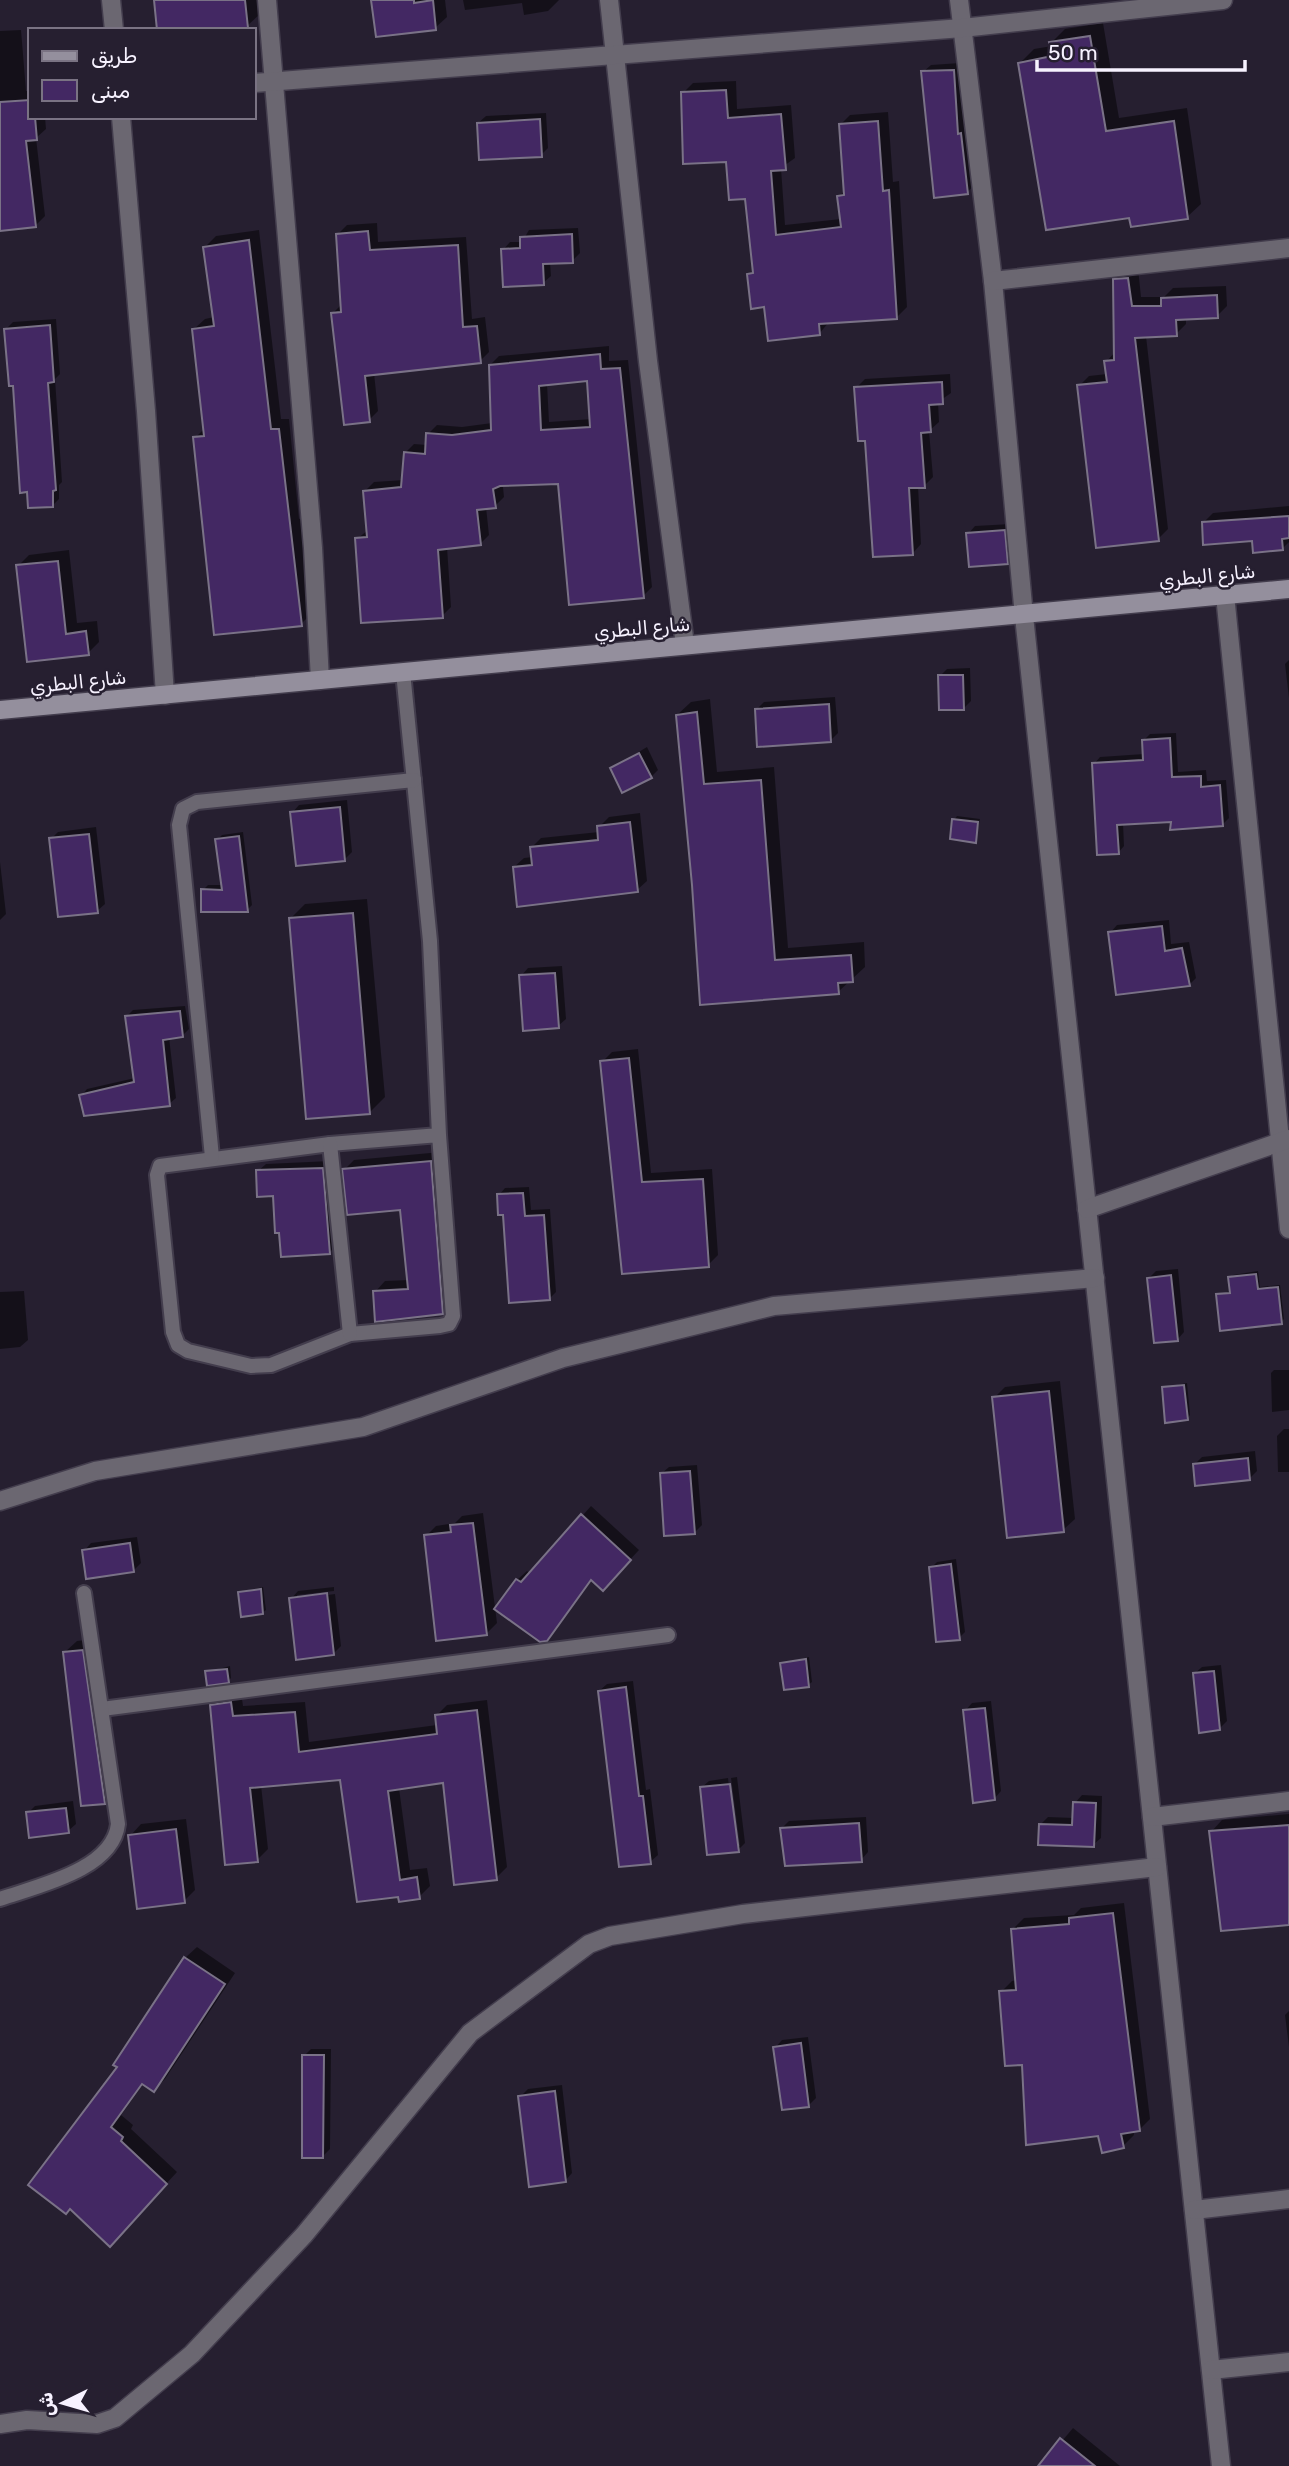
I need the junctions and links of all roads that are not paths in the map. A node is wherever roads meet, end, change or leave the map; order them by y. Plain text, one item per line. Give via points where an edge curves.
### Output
1 (111, 0) edge
2 (267, 0) edge
3 (609, 0) edge
4 (959, 0) edge
5 (1223, 0) edge
6 (114, 28) edge
7 (962, 28) junction
8 (615, 55) junction
9 (275, 82) junction
10 (256, 83) edge
11 (121, 119) edge
12 (1289, 247) edge
13 (993, 281) junction
14 (1289, 589) edge
15 (1225, 595) junction
16 (1024, 616) junction
17 (685, 645) junction
18 (403, 672) junction
19 (320, 680) junction
20 (165, 695) junction
21 (0, 710) edge
22 (414, 780) junction
23 (439, 1135) junction
24 (1284, 1141) edge
25 (330, 1144) junction
26 (212, 1157) junction
27 (1087, 1209) junction
28 (1289, 1229) edge
29 (1095, 1278) junction
30 (350, 1334) junction
31 (0, 1501) edge
32 (84, 1593) dead end
33 (668, 1635) dead end
34 (102, 1709) junction
35 (1289, 1801) edge
36 (1152, 1817) junction
37 (1157, 1867) junction
38 (0, 1899) edge
39 (1289, 2199) edge
40 (1194, 2210) junction
41 (1289, 2362) edge
42 (1211, 2370) junction
43 (0, 2424) edge
44 (1221, 2466) edge

1 - 6 street
2 - 9 street
3 - 8 street
4 - 7 street
5 - 7 street
7 - 8 street
7 - 13 street
8 - 9 street
8 - 17 street
9 - 10 street
9 - 19 street
11 - 20 street
12 - 13 street
13 - 16 street
14 - 15 main road, شارع البطري
15 - 16 main road, شارع البطري
15 - 24 street
16 - 17 main road, شارع البطري
16 - 27 street
17 - 18 main road, شارع البطري
18 - 19 main road, شارع البطري
18 - 22 lane
19 - 20 main road, شارع البطري
20 - 21 main road, شارع البطري
22 - 23 lane via 430,941
22 - 26 lane via 197,802 183,809 178,825
23 - 25 lane
23 - 30 lane via 453,1316 449,1324 440,1326
24 - 27 street
24 - 28 street
25 - 26 lane
25 - 30 lane
26 - 30 lane via 160,1166 157,1175 178,1345 251,1366 271,1365
27 - 29 street
29 - 31 street via 774,1306 564,1358 363,1427 95,1471
29 - 36 street
32 - 34 lane
33 - 34 lane
34 - 38 lane via 117,1836 79,1871
35 - 36 street
36 - 37 street
37 - 40 street
37 - 43 street via 743,1914 610,1936 589,1944 470,2033 304,2235 192,2354 115,2418 97,2424 27,2420
39 - 40 street
40 - 42 street
41 - 42 street
42 - 44 street

